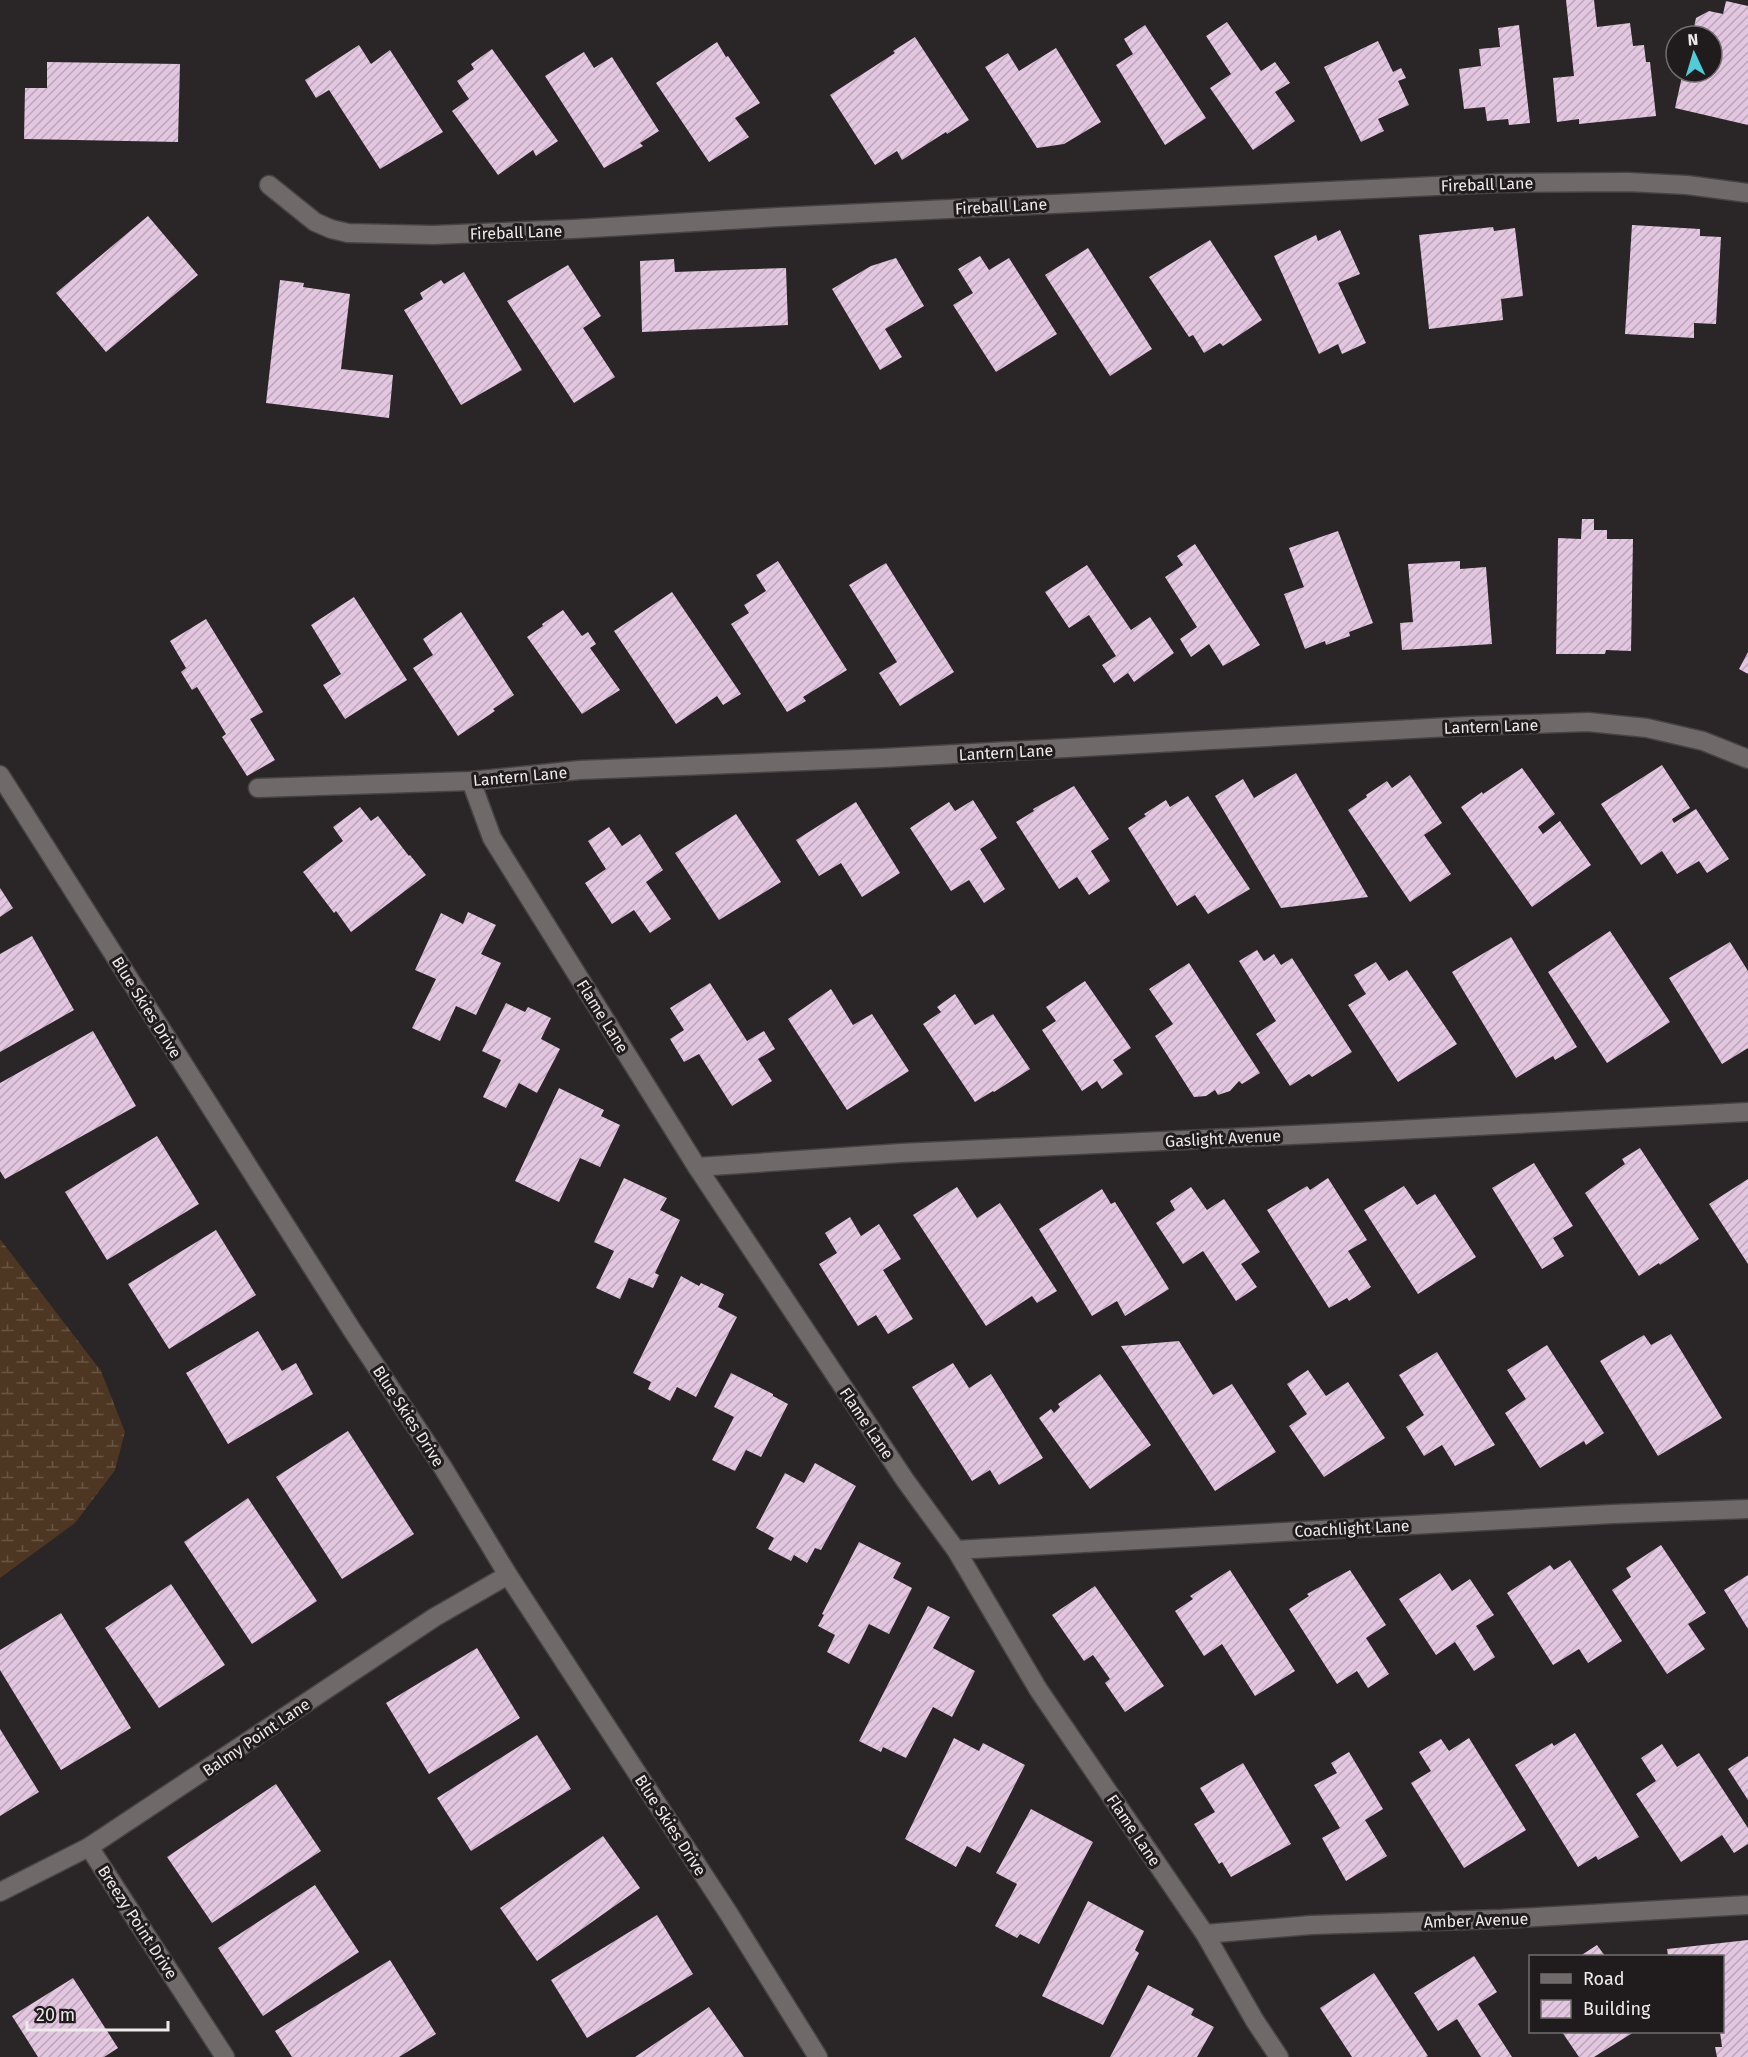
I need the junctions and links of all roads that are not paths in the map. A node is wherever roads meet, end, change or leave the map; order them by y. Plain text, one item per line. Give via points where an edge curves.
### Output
1 (269, 185) dead end
2 (1748, 193) edge
3 (1748, 759) edge
4 (0, 775) edge
5 (471, 781) junction
6 (258, 788) dead end
7 (1748, 1112) edge
8 (697, 1167) junction
9 (1748, 1509) edge
10 (956, 1550) junction
11 (508, 1575) junction
12 (89, 1847) junction
13 (0, 1892) edge
14 (1748, 1905) edge
15 (1205, 1934) junction
16 (225, 2057) edge
17 (818, 2057) edge
18 (1279, 2057) edge

1 - 2 street, Fireball Lane via 315,222 331,229 433,235 1500,183 1628,182
3 - 5 street, Lantern Lane via 1703,741 1647,728 1588,722 580,770
4 - 11 street, Blue Skies Drive
5 - 6 street, Lantern Lane
5 - 8 street, Flame Lane via 492,838
7 - 8 street, Gaslight Avenue via 901,1153
8 - 10 street, Flame Lane via 898,1470
9 - 10 street, Coachlight Lane
10 - 15 street, Flame Lane via 1038,1689
11 - 12 street, Balmy Point Lane via 435,1617
11 - 17 street, Blue Skies Drive
12 - 13 street, Balmy Point Lane
12 - 16 street, Breezy Point Drive
14 - 15 street, Amber Avenue via 1311,1925
15 - 18 street, Flame Lane

